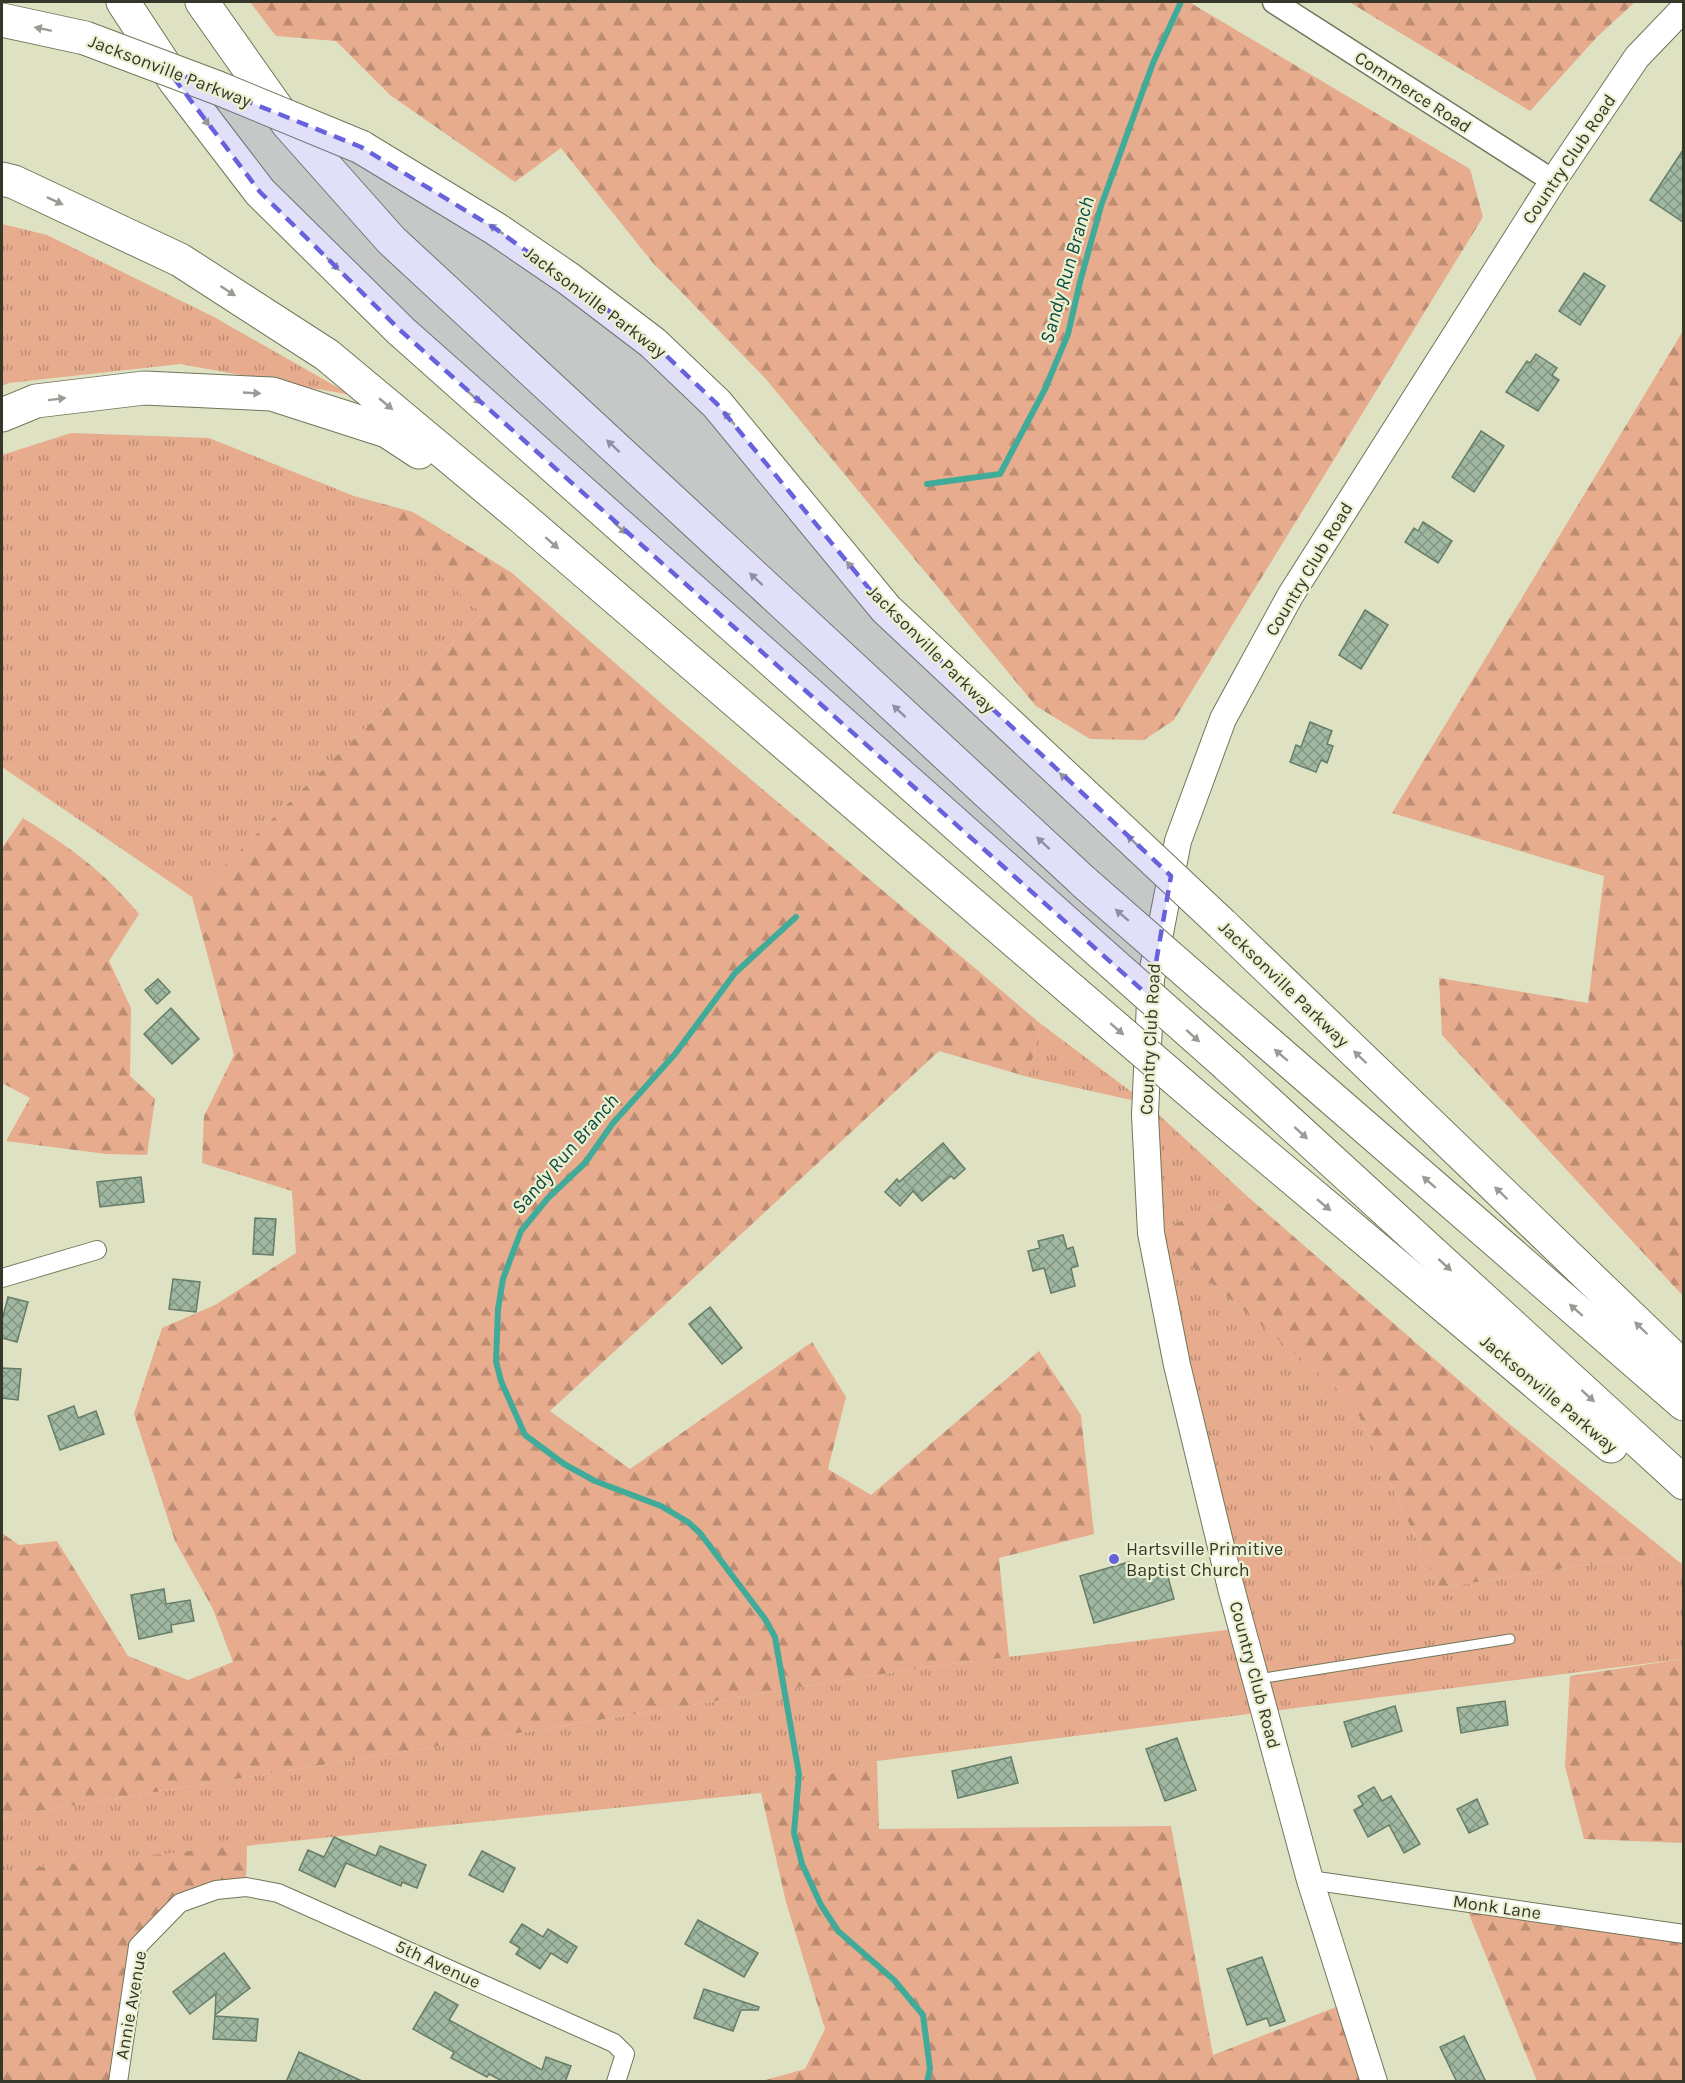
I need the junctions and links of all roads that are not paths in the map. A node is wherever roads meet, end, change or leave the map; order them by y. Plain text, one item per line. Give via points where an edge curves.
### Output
1 (123, 2) edge
2 (202, 2) edge
3 (1274, 2) edge
4 (1683, 8) edge
5 (2, 20) edge
6 (2, 179) edge
7 (1553, 181) junction
8 (2, 415) edge
9 (519, 515) junction
10 (97, 1250) dead end
11 (2, 1278) edge
12 (1683, 1368) edge
13 (1683, 1404) edge
14 (1683, 1483) edge
15 (1683, 1507) edge
16 (1510, 1639) dead end
17 (1256, 1679) junction
18 (1310, 1880) junction
19 (246, 1887) joint
20 (1683, 1934) edge
21 (118, 2082) edge
22 (616, 2082) edge
23 (1374, 2082) edge

1 -> 14 highway, bridge via 176,81 260,192 400,331 1227,1065
13 -> 2 highway, bridge via 1086,883 391,240 288,124
3 - 7 street, Commerce Road
4 - 7 main road, Country Club Road via 1637,57
12 -> 5 highway, Jacksonville Parkway, bridge via 1222,924 886,609 717,405 653,343 496,229 361,147 85,38
6 -> 9 highway, Jacksonville Parkway via 180,260 327,355
7 - 17 main road, Country Club Road via 1290,596 1223,719 1178,841 1150,979 1145,1115 1151,1233 1177,1365
8 -> 9 highway via 36,401 144,388 272,394 387,431
9 -> 15 highway, Jacksonville Parkway, bridge via 1215,1113
10 - 11 street
16 - 17 lane
17 - 18 main road, Country Club Road
18 - 20 street, Monk Lane
18 - 23 main road, Country Club Road
19 - 21 street, Annie Avenue via 216,1890 180,1902 138,1946
19 - 22 street, 5th Avenue via 278,1893 614,2043 625,2054

